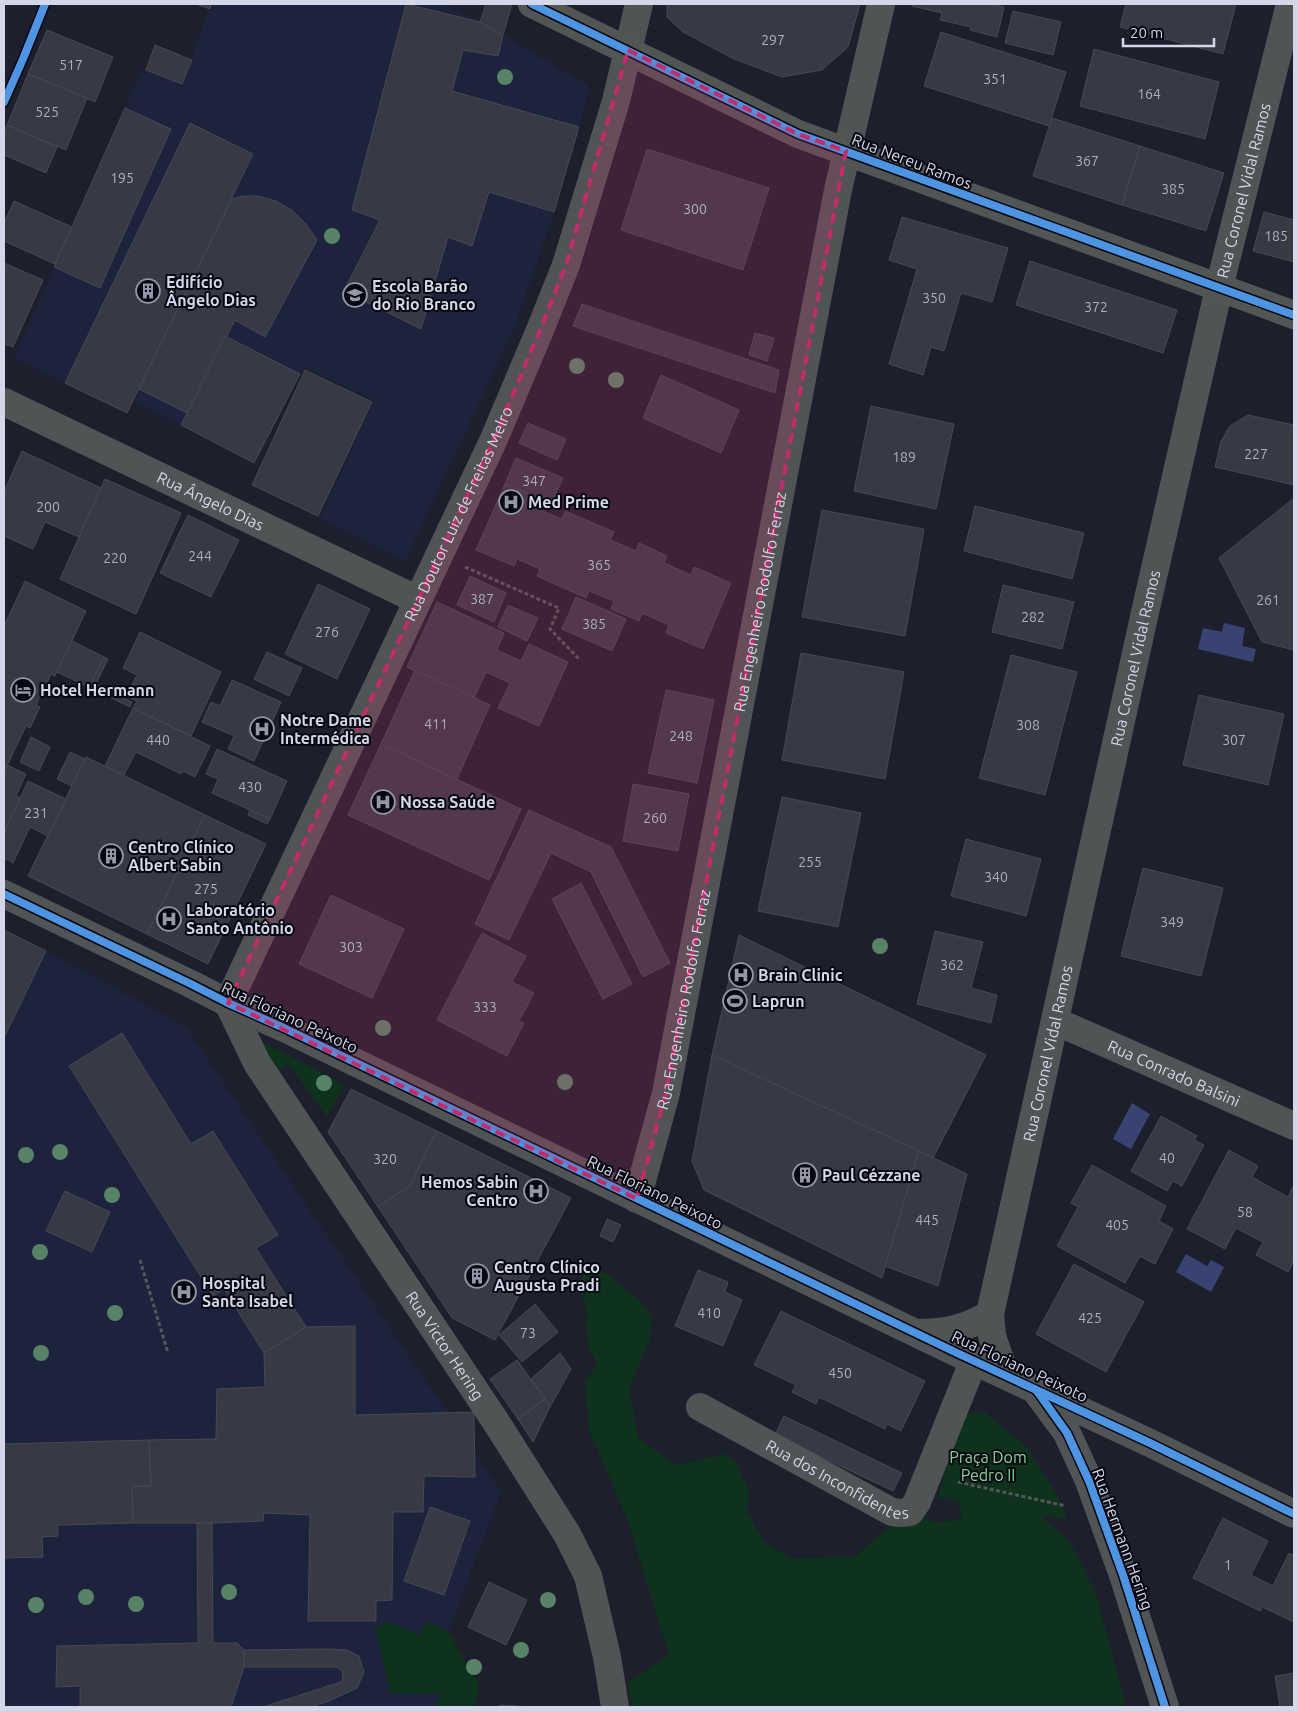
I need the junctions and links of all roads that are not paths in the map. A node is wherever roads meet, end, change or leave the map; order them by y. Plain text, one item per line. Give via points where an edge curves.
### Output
1 (532, 4) edge
2 (639, 4) edge
3 (881, 4) edge
4 (1290, 4) edge
5 (628, 50) junction
6 (846, 151) junction
7 (1219, 288) junction
8 (1294, 315) edge
9 (4, 402) edge
10 (418, 600) junction
11 (4, 894) edge
12 (228, 1003) junction
13 (1055, 1021) junction
14 (1294, 1126) edge
15 (637, 1199) junction
16 (990, 1314) junction
17 (919, 1333) junction
18 (974, 1360) junction
19 (1005, 1374) junction
20 (1035, 1389) junction
21 (700, 1407) dead end
22 (1294, 1514) edge
23 (615, 1707) edge
24 (1165, 1707) edge

1 - 5 main road, Rua Nereu Ramos
2 - 5 street, Rua Doutor Luiz de Freitas Melro
3 - 6 street, Rua Engenheiro Rodolfo Ferraz
4 - 7 street, Rua Coronel Vidal Ramos
5 - 6 main road, Rua Nereu Ramos via 798,134
5 - 10 street, Rua Doutor Luiz de Freitas Melro via 616,101 566,265 494,438
6 - 7 main road, Rua Nereu Ramos
6 - 15 street, Rua Engenheiro Rodolfo Ferraz via 666,1093
7 - 8 main road, Rua Nereu Ramos
7 - 13 street, Rua Coronel Vidal Ramos
9 - 10 street, Rua Ângelo Dias
10 - 12 street, Rua Doutor Luiz de Freitas Melro
11 - 12 street, Rua Floriano Peixoto
12 - 15 street, Rua Floriano Peixoto
12 - 23 street, Rua Victor Hering via 257,1063 486,1406 567,1534 588,1576
13 - 14 street, Rua Conrado Balsini
13 - 16 street, Rua Coronel Vidal Ramos
15 - 17 street, Rua Floriano Peixoto
16 - 17 street via 961,1328
16 - 19 street, Rua Coronel Vidal Ramos via 992,1336
17 - 18 street, Rua Floriano Peixoto
18 - 19 street, Rua Floriano Peixoto
18 - 21 street, Rua dos Inconfidentes via 917,1502 910,1512 892,1512
19 - 20 street, Rua Floriano Peixoto
20 - 22 street, Rua Floriano Peixoto
20 - 24 street, Rua Hermann Hering via 1067,1433 1089,1481

